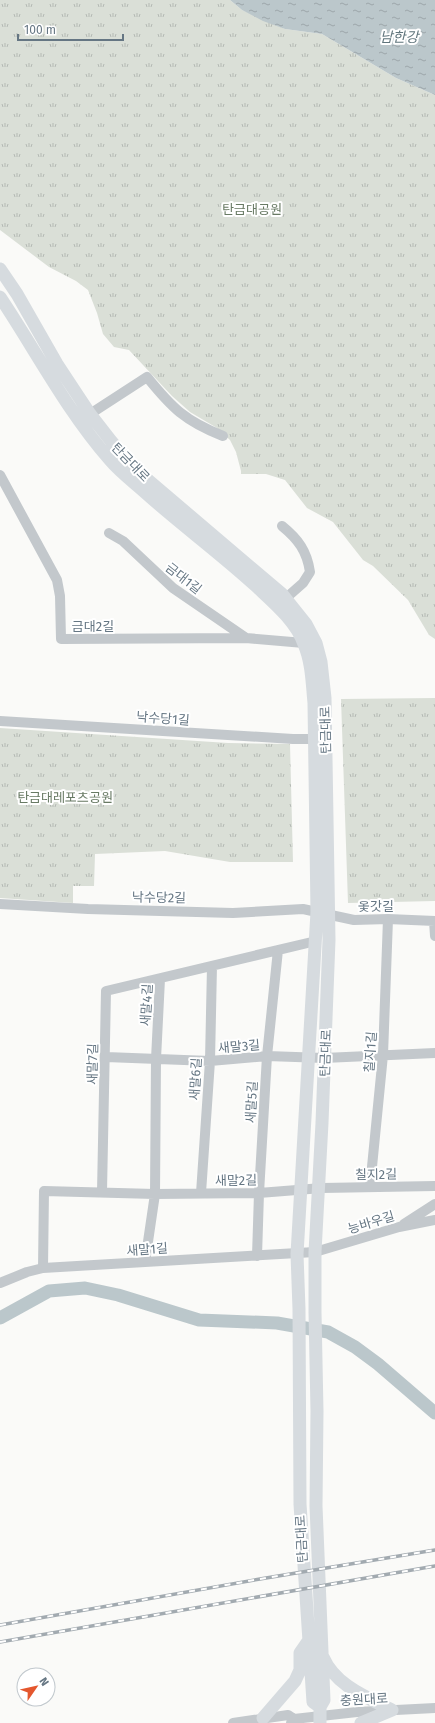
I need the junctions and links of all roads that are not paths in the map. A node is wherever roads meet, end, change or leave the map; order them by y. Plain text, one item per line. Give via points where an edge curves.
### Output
1 (0, 269) edge
2 (17, 294) junction
3 (1, 302) edge
4 (90, 414) junction
5 (223, 436) dead end
6 (0, 475) edge
7 (282, 526) dead end
8 (109, 533) dead end
9 (286, 598) junction
10 (246, 638) junction
11 (304, 643) junction
12 (0, 721) edge
13 (319, 739) junction
14 (0, 904) edge
15 (323, 914) junction
16 (388, 919) junction
17 (435, 921) edge
18 (435, 936) edge
19 (316, 941) junction
20 (278, 950) junction
21 (212, 966) junction
22 (160, 979) junction
23 (435, 1053) edge
24 (383, 1055) junction
25 (267, 1056) junction
26 (106, 1057) junction
27 (310, 1058) junction
28 (324, 1058) junction
29 (156, 1059) junction
30 (210, 1061) junction
31 (370, 1186) junction
32 (435, 1186) edge
33 (318, 1188) junction
34 (301, 1189) junction
35 (102, 1192) junction
36 (259, 1193) junction
37 (155, 1194) junction
38 (201, 1194) junction
39 (435, 1204) edge
40 (435, 1220) edge
41 (399, 1227) junction
42 (315, 1252) junction
43 (297, 1254) junction
44 (257, 1256) junction
45 (145, 1262) junction
46 (43, 1268) junction
47 (0, 1283) edge
48 (309, 1640) junction
49 (321, 1653) junction
50 (435, 1708) edge
51 (392, 1710) junction
52 (320, 1715) edge
53 (263, 1718) junction
54 (292, 1721) edge
55 (233, 1723) edge
56 (360, 1723) edge

1 - 2 main road, 탄금대로
2 - 3 street
2 - 4 main road, 탄금대로
3 - 11 main road, 탄금대로 via 69,404 111,461 269,598 292,624
4 - 5 street via 147,377 168,403 184,416 208,431
4 - 9 main road, 탄금대로 via 126,459 149,481
6 - 10 street, 금대2길 via 56,580 60,596 61,639
7 - 9 street via 302,548 308,558 310,572 303,583
8 - 10 street, 금대1길 via 123,541 173,588
9 - 13 main road, 탄금대로 via 306,624 319,651 323,675
10 - 11 street, 금대2길
11 - 13 main road, 탄금대로 via 311,673
12 - 13 street, 낙수당1길
13 - 15 main road, 탄금대로
14 - 15 street, 낙수당2길 via 233,913 298,909
15 - 16 street, 옻갓길 via 354,920
15 - 19 main road, 탄금대로
15 - 28 main road, 탄금대로
16 - 17 street, 옻갓길
16 - 24 street, 칠지1길
17 - 18 street
19 - 20 street, 새말4길
19 - 27 main road, 탄금대로
20 - 21 street, 새말4길
20 - 25 street, 새말5길
21 - 22 street, 새말4길
21 - 30 street, 새말6길
22 - 26 street, 새말7길 via 106,991
22 - 29 street, 새말4길
23 - 24 street, 새말3길
24 - 28 street, 새말3길
24 - 31 street, 칠지1길
25 - 27 street, 새말3길
25 - 30 street, 새말3길
25 - 36 street, 새말5길
26 - 29 street, 새말3길
26 - 35 street, 새말7길
27 - 28 street, 새말3길
27 - 34 main road, 탄금대로
28 - 33 main road, 탄금대로
29 - 30 street, 새말3길
29 - 37 street, 새말4길
30 - 38 street, 새말6길
31 - 32 street, 칠지2길
31 - 33 street, 칠지2길
33 - 34 street, 새말2길
33 - 42 main road, 탄금대로
34 - 36 street, 새말2길
34 - 43 main road, 탄금대로
35 - 37 street, 새말2길
35 - 46 street, 새말2길 via 44,1191
36 - 38 street, 새말2길
36 - 44 street, 새말5길
37 - 38 street, 새말2길
37 - 45 street, 새말4길
39 - 41 street
40 - 41 street, 능바우길
41 - 42 street, 능바우길
42 - 43 street, 능바우길
42 - 49 main road, 탄금대로 via 316,1506
43 - 44 street, 새말1길
43 - 48 main road, 탄금대로 via 300,1504
44 - 45 street, 새말1길
45 - 46 street, 새말1길
46 - 47 street, 새말1길
48 - 52 main road, 탄금대로 via 313,1702
48 - 53 main road via 300,1653 300,1670 295,1681
49 - 51 main road via 328,1669 343,1683
49 - 52 main road, 탄금대로 via 324,1700
50 - 51 street, 충원대로
51 - 52 street, 충원대로
51 - 56 main road
52 - 54 street, 충원대로
53 - 54 street, 충원대로 via 288,1715
53 - 55 street, 충원대로

